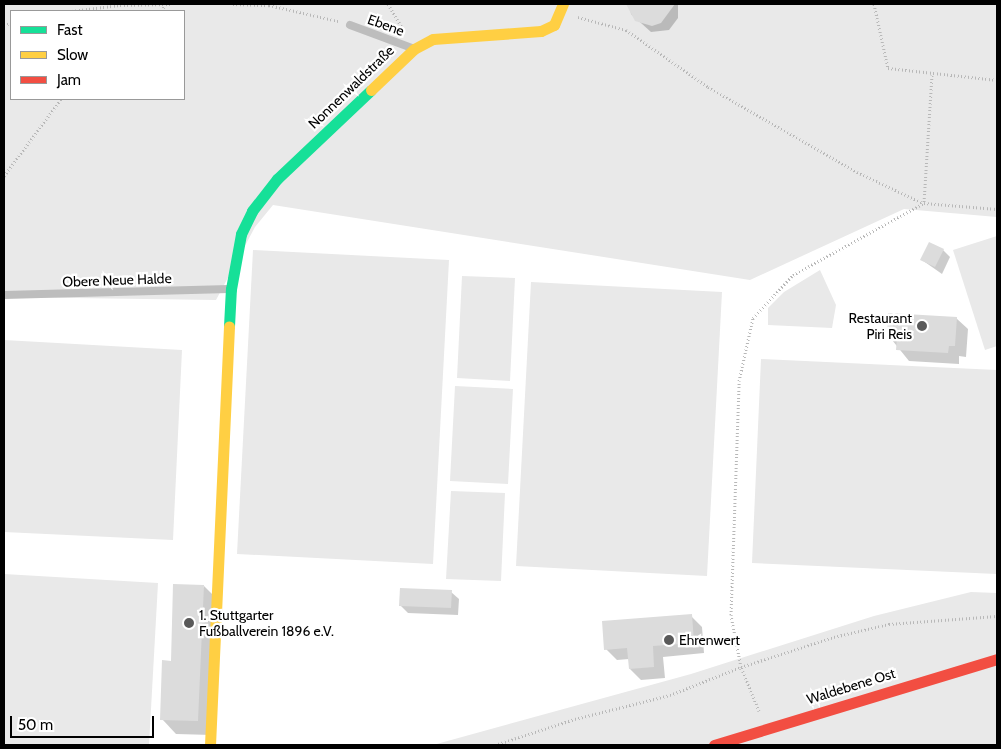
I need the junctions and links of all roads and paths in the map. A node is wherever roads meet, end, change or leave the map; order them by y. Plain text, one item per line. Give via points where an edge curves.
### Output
1 (165, 4) edge
2 (170, 4) edge
3 (233, 4) edge
4 (269, 4) edge
5 (388, 4) edge
6 (874, 4) edge
7 (562, 8) edge
8 (80, 10) edge
9 (350, 25) joint
10 (414, 49) junction
11 (932, 75) junction
12 (997, 80) edge
13 (60, 100) edge
14 (4, 176) edge
15 (924, 203) junction
16 (997, 209) edge
17 (231, 289) junction
18 (4, 295) edge
19 (997, 616) edge
20 (997, 659) edge
21 (741, 667) junction
22 (765, 728) junction
23 (210, 745) edge
24 (495, 745) edge
25 (714, 745) edge

1 - 2 path
1 - 8 path
3 - 4 path
4 - 9 path
5 - 10 path
6 - 11 path via 888,68
7 - 10 street, Nonnenwaldstraße via 554,25 541,31 447,37 433,39
7 - 15 path via 626,30 708,87 857,172
9 - 10 lane, Ebene
10 - 17 street, Nonnenwaldstraße via 276,179 252,210 239,243
11 - 12 path
11 - 15 path
13 - 14 path
15 - 16 path
15 - 21 path via 793,275 753,318 739,381 731,606
17 - 18 lane, Obere Neue Halde
17 - 23 street, Nonnenwaldstraße
19 - 21 path via 889,624 834,637
20 - 22 street, Waldebene Ost
21 - 22 path
21 - 24 path via 670,695 575,719
22 - 25 street, Waldebene Ost

